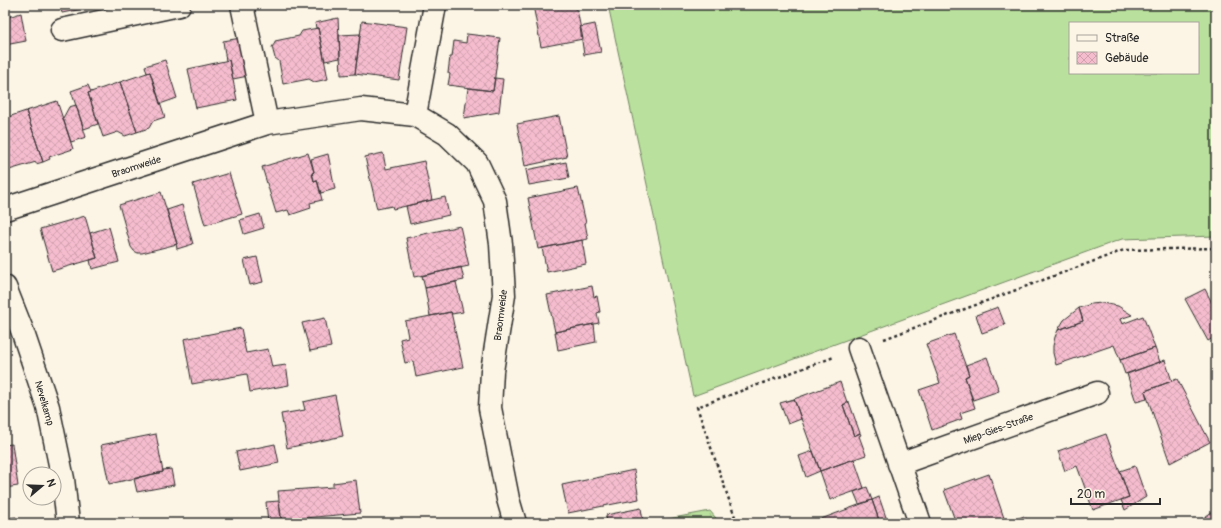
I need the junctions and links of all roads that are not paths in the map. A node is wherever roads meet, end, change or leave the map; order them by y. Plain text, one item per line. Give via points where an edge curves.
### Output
1 (179, 5) edge
2 (242, 5) edge
3 (435, 5) edge
4 (62, 30) dead end
5 (415, 115) junction
6 (266, 123) junction
7 (5, 209) edge
8 (5, 286) edge
9 (859, 348) road end
10 (1097, 393) dead end
11 (899, 464) junction
12 (68, 523) edge
13 (515, 523) edge
14 (920, 523) edge

1 - 4 street
2 - 6 street
3 - 5 street
5 - 6 street, Braomweide via 361,109
5 - 13 street, Braomweide via 447,134 477,163 495,201 504,295 492,371 490,408
6 - 7 street, Braomweide
8 - 12 street, Nevelkamp via 48,407 63,479
9 - 11 street
10 - 11 street, Miep-Gies-Straße
11 - 14 street

